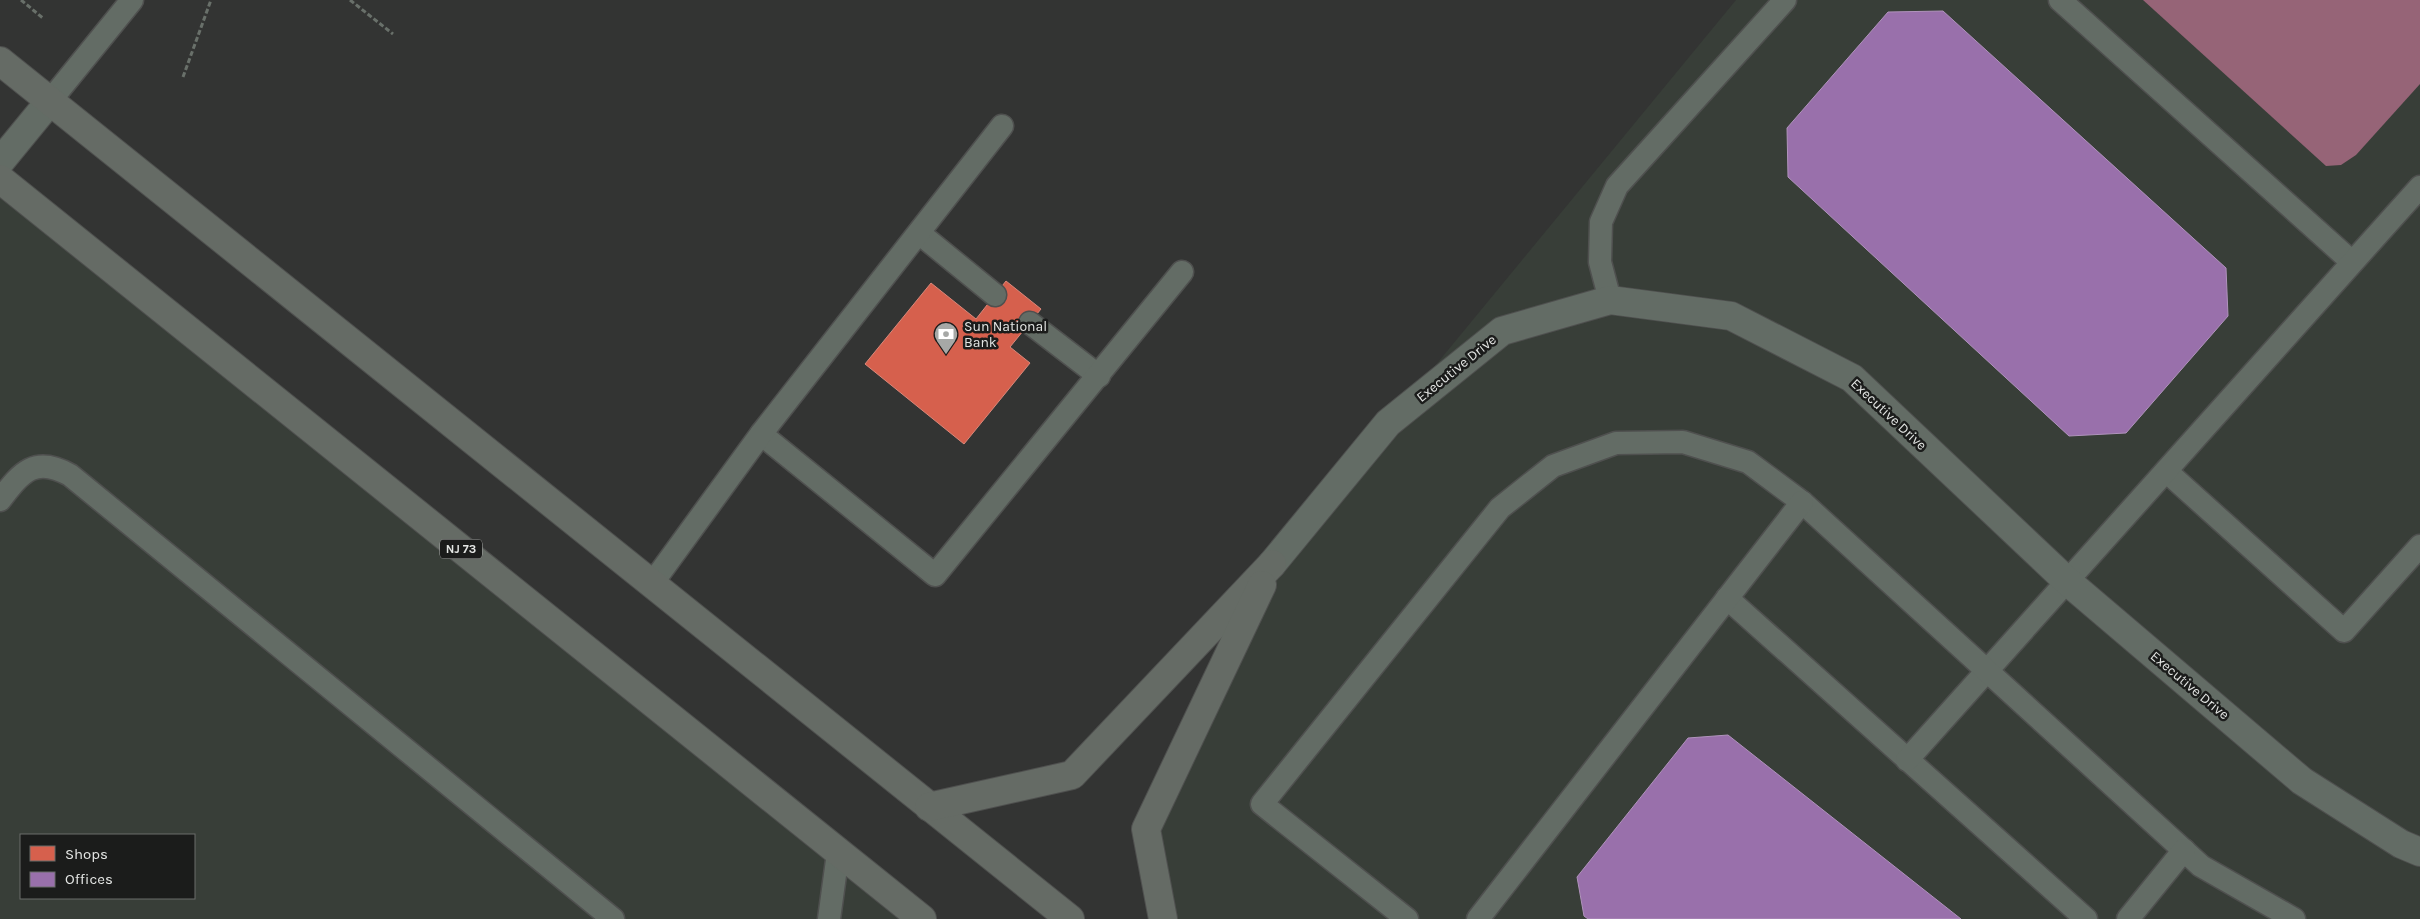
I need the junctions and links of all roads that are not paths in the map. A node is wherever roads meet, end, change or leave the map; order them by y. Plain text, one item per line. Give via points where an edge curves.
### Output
1 (132, 0) edge
2 (1785, 0) edge
3 (2060, 0) edge
4 (0, 61) edge
5 (50, 101) junction
6 (1002, 126) dead end
7 (0, 162) edge
8 (0, 179) edge
9 (2420, 186) edge
10 (919, 233) junction
11 (2352, 262) junction
12 (1182, 272) dead end
13 (995, 295) dead end
14 (1610, 300) junction
15 (1030, 323) dead end
16 (1098, 376) junction
17 (761, 434) junction
18 (2166, 470) junction
19 (0, 500) edge
20 (1802, 502) junction
21 (2420, 546) edge
22 (1272, 564) junction
23 (2067, 581) junction
24 (652, 585) junction
25 (1728, 598) junction
26 (1987, 671) junction
27 (1907, 760) junction
28 (929, 807) junction
29 (2184, 850) junction
30 (2420, 852) edge
31 (838, 853) junction
32 (613, 919) edge
33 (829, 919) edge
34 (922, 919) edge
35 (1070, 919) edge
36 (1163, 919) edge
37 (1406, 919) edge
38 (1478, 919) edge
39 (2086, 919) edge
40 (2128, 919) edge
41 (2294, 919) edge

1 - 5 lane
2 - 14 lane via 1617,186 1602,222 1600,262
3 - 11 lane
4 - 5 highway
5 - 7 street
5 - 24 highway
6 - 10 lane
8 - 31 highway, NJ 73
9 - 11 lane
10 - 13 lane
10 - 17 lane
11 - 18 lane
12 - 16 lane
14 - 22 street, Executive Drive via 1502,331 1388,422
14 - 23 street, Executive Drive via 1731,316 1852,378
15 - 16 lane
16 - 17 lane via 935,575
17 - 24 lane
18 - 21 lane via 2344,631
18 - 23 lane
19 - 32 lane via 18,477 30,469 58,468 70,475
20 - 25 lane
20 - 26 lane
20 - 37 lane via 1748,462 1739,459 1683,442 1616,443 1553,466 1500,508 1262,804
22 - 28 highway via 1072,775
22 - 36 highway via 1146,829
23 - 26 lane
23 - 30 street, Executive Drive via 2302,781 2401,844
24 - 28 highway
25 - 27 lane
25 - 38 lane
26 - 27 lane
26 - 29 lane
27 - 39 lane
28 - 35 highway
29 - 40 lane
29 - 41 lane via 2201,866
31 - 33 lane
31 - 34 highway, NJ 73

